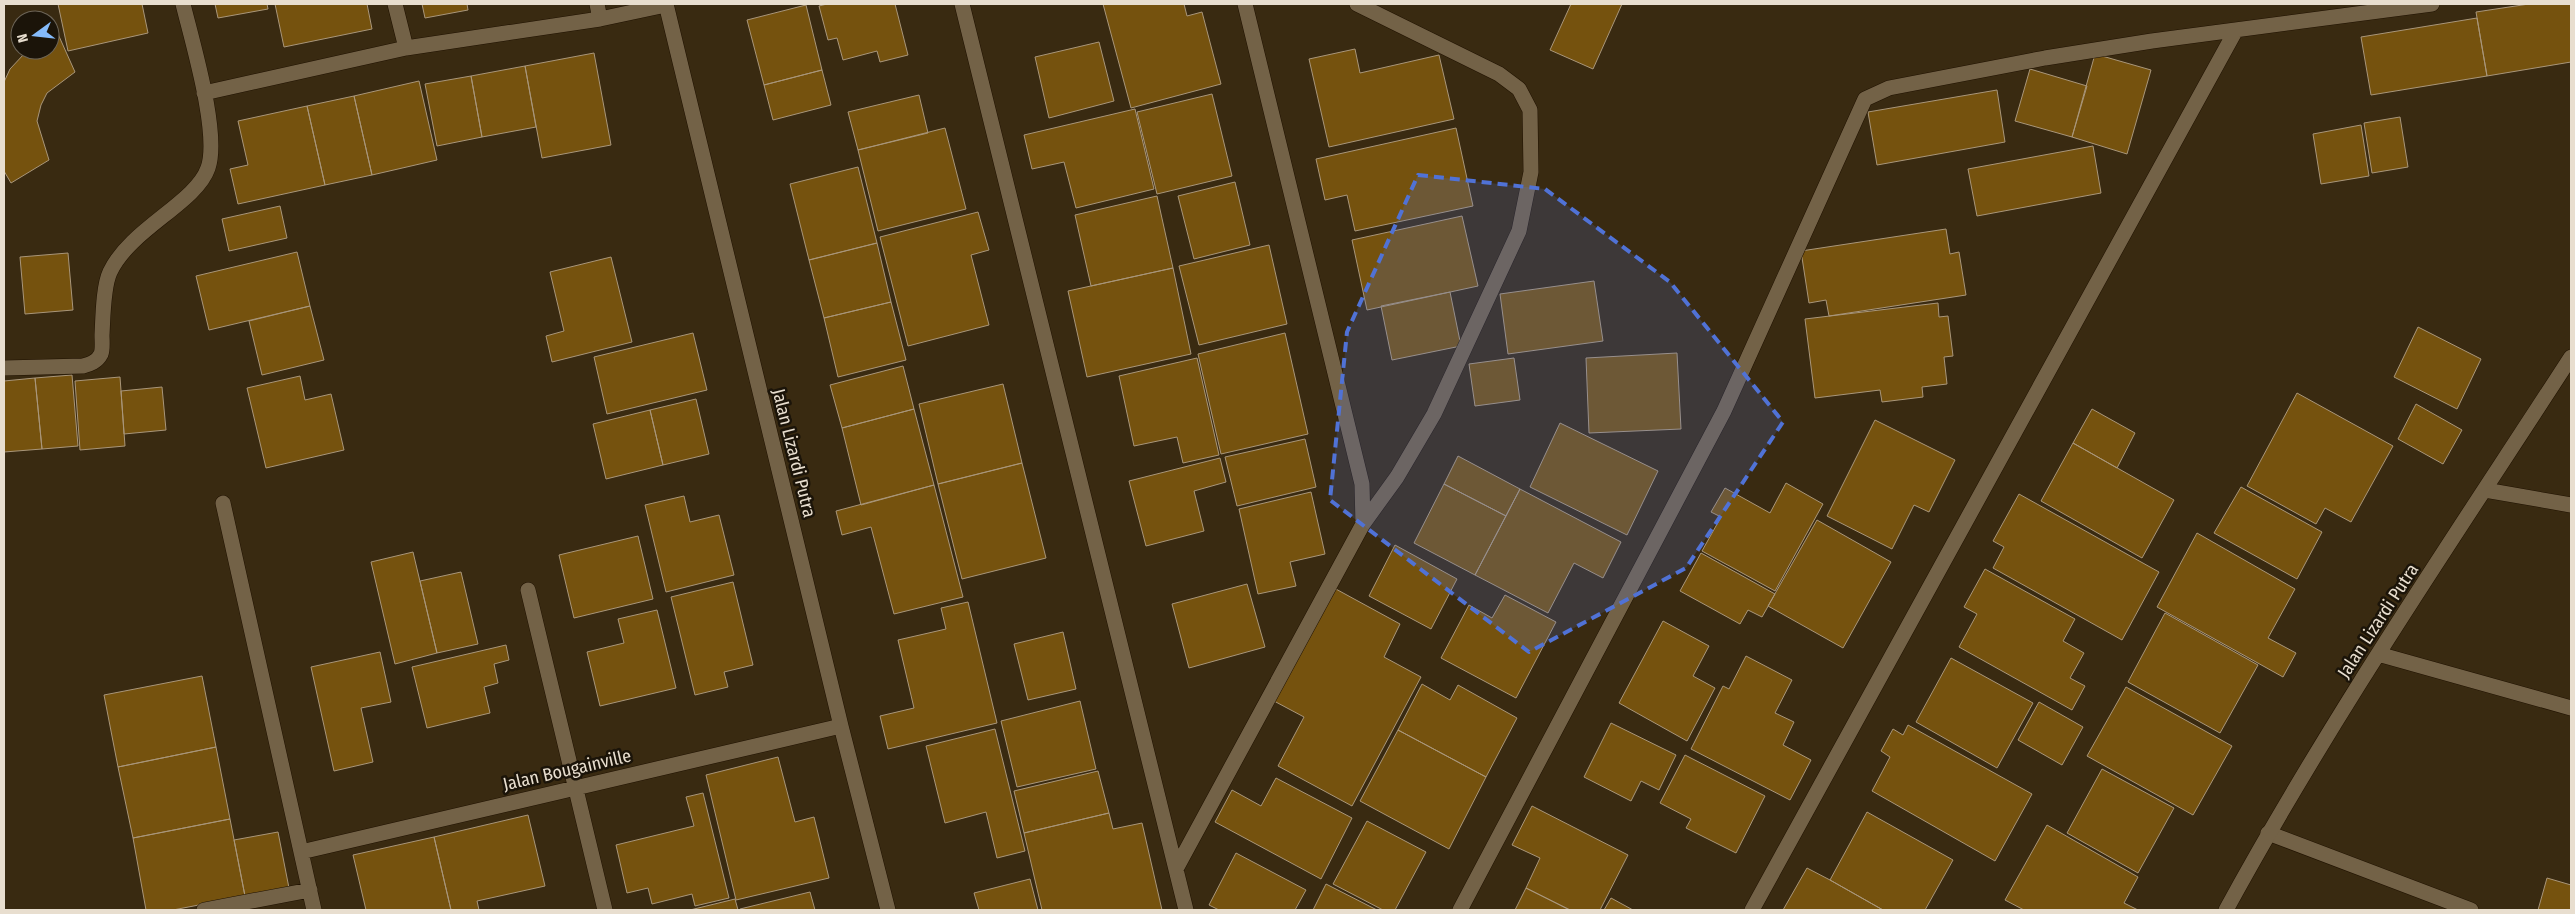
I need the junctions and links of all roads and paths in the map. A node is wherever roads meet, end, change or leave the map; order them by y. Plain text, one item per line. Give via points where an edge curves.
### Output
1 (183, 4) edge
2 (395, 4) edge
3 (597, 4) edge
4 (666, 4) edge
5 (962, 4) edge
6 (1245, 4) edge
7 (1357, 4) edge
8 (2432, 4) edge
9 (600, 19) junction
10 (2236, 30) junction
11 (406, 48) junction
12 (204, 92) junction
13 (2571, 357) edge
14 (4, 368) edge
15 (2485, 490) junction
16 (223, 503) dead end
17 (2571, 505) edge
18 (1363, 524) junction
19 (528, 590) dead end
20 (2378, 654) junction
21 (2571, 708) edge
22 (841, 726) junction
23 (575, 787) junction
24 (2268, 832) junction
25 (301, 852) junction
26 (1176, 869) junction
27 (310, 890) junction
28 (204, 910) edge
29 (314, 910) edge
30 (605, 910) edge
31 (888, 910) edge
32 (1186, 910) edge
33 (1460, 910) edge
34 (1752, 910) edge
35 (2226, 910) edge
36 (2471, 910) edge

1 - 12 street
2 - 11 street
3 - 9 street
4 - 9 street
4 - 22 street, Jalan Lizardi Putra
5 - 26 street
6 - 18 street via 1362,484
7 - 18 street via 1499,74 1519,89 1530,110 1531,131 1531,172 1519,232 1434,414 1397,477
8 - 10 street
9 - 11 street
10 - 33 street via 2046,58 1889,88 1866,99 1724,411
10 - 34 street
11 - 12 street
12 - 14 street via 211,134 208,168 194,189 129,243 110,272 101,354 94,362 83,366
13 - 15 street, Jalan Lizardi Putra
15 - 17 street
15 - 20 street, Jalan Lizardi Putra
16 - 25 street
18 - 26 street
19 - 23 street
20 - 21 street
20 - 24 street, Jalan Lizardi Putra
22 - 23 street, Jalan Bougainville
22 - 31 street, Jalan Lizardi Putra
23 - 25 street, Jalan Bougainville
23 - 30 street
24 - 35 street, Jalan Lizardi Putra
24 - 36 street
25 - 27 street
26 - 32 street
27 - 28 street
27 - 29 street

